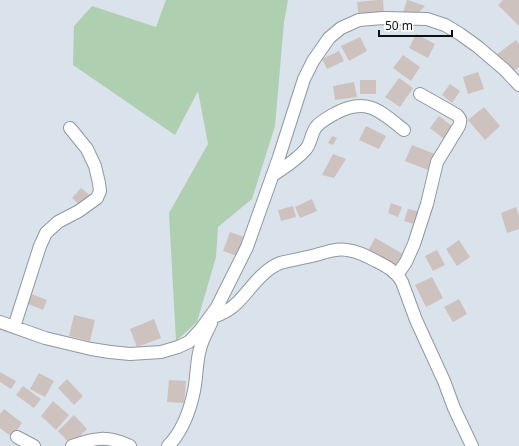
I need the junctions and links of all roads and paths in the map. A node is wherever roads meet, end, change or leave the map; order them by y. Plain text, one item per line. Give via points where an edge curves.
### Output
1 (519, 85) edge
2 (420, 94) dead end
3 (70, 128) dead end
4 (404, 130) dead end
5 (272, 176) junction
6 (397, 274) junction
7 (215, 312) junction
8 (0, 322) edge
9 (14, 327) junction
10 (17, 437) dead end
11 (34, 446) edge
12 (72, 446) edge
13 (130, 446) edge
14 (168, 446) edge
15 (472, 446) edge

1 - 5 street via 478,47 445,25 426,19 359,20 341,28 328,38 313,61 304,79
2 - 6 street via 457,115 461,121 437,162 414,244
3 - 9 street via 87,150 95,166 100,191 97,198 58,222 46,233
4 - 5 street via 369,107 345,109 320,122 306,149
5 - 7 street via 247,247
6 - 7 street via 352,250 333,250 273,266 252,284 236,304 224,313
6 - 15 street
7 - 9 street via 189,342 161,352 130,354 91,349 45,338
7 - 14 street via 200,347 188,413
8 - 9 street
10 - 11 street
12 - 13 street via 101,438

